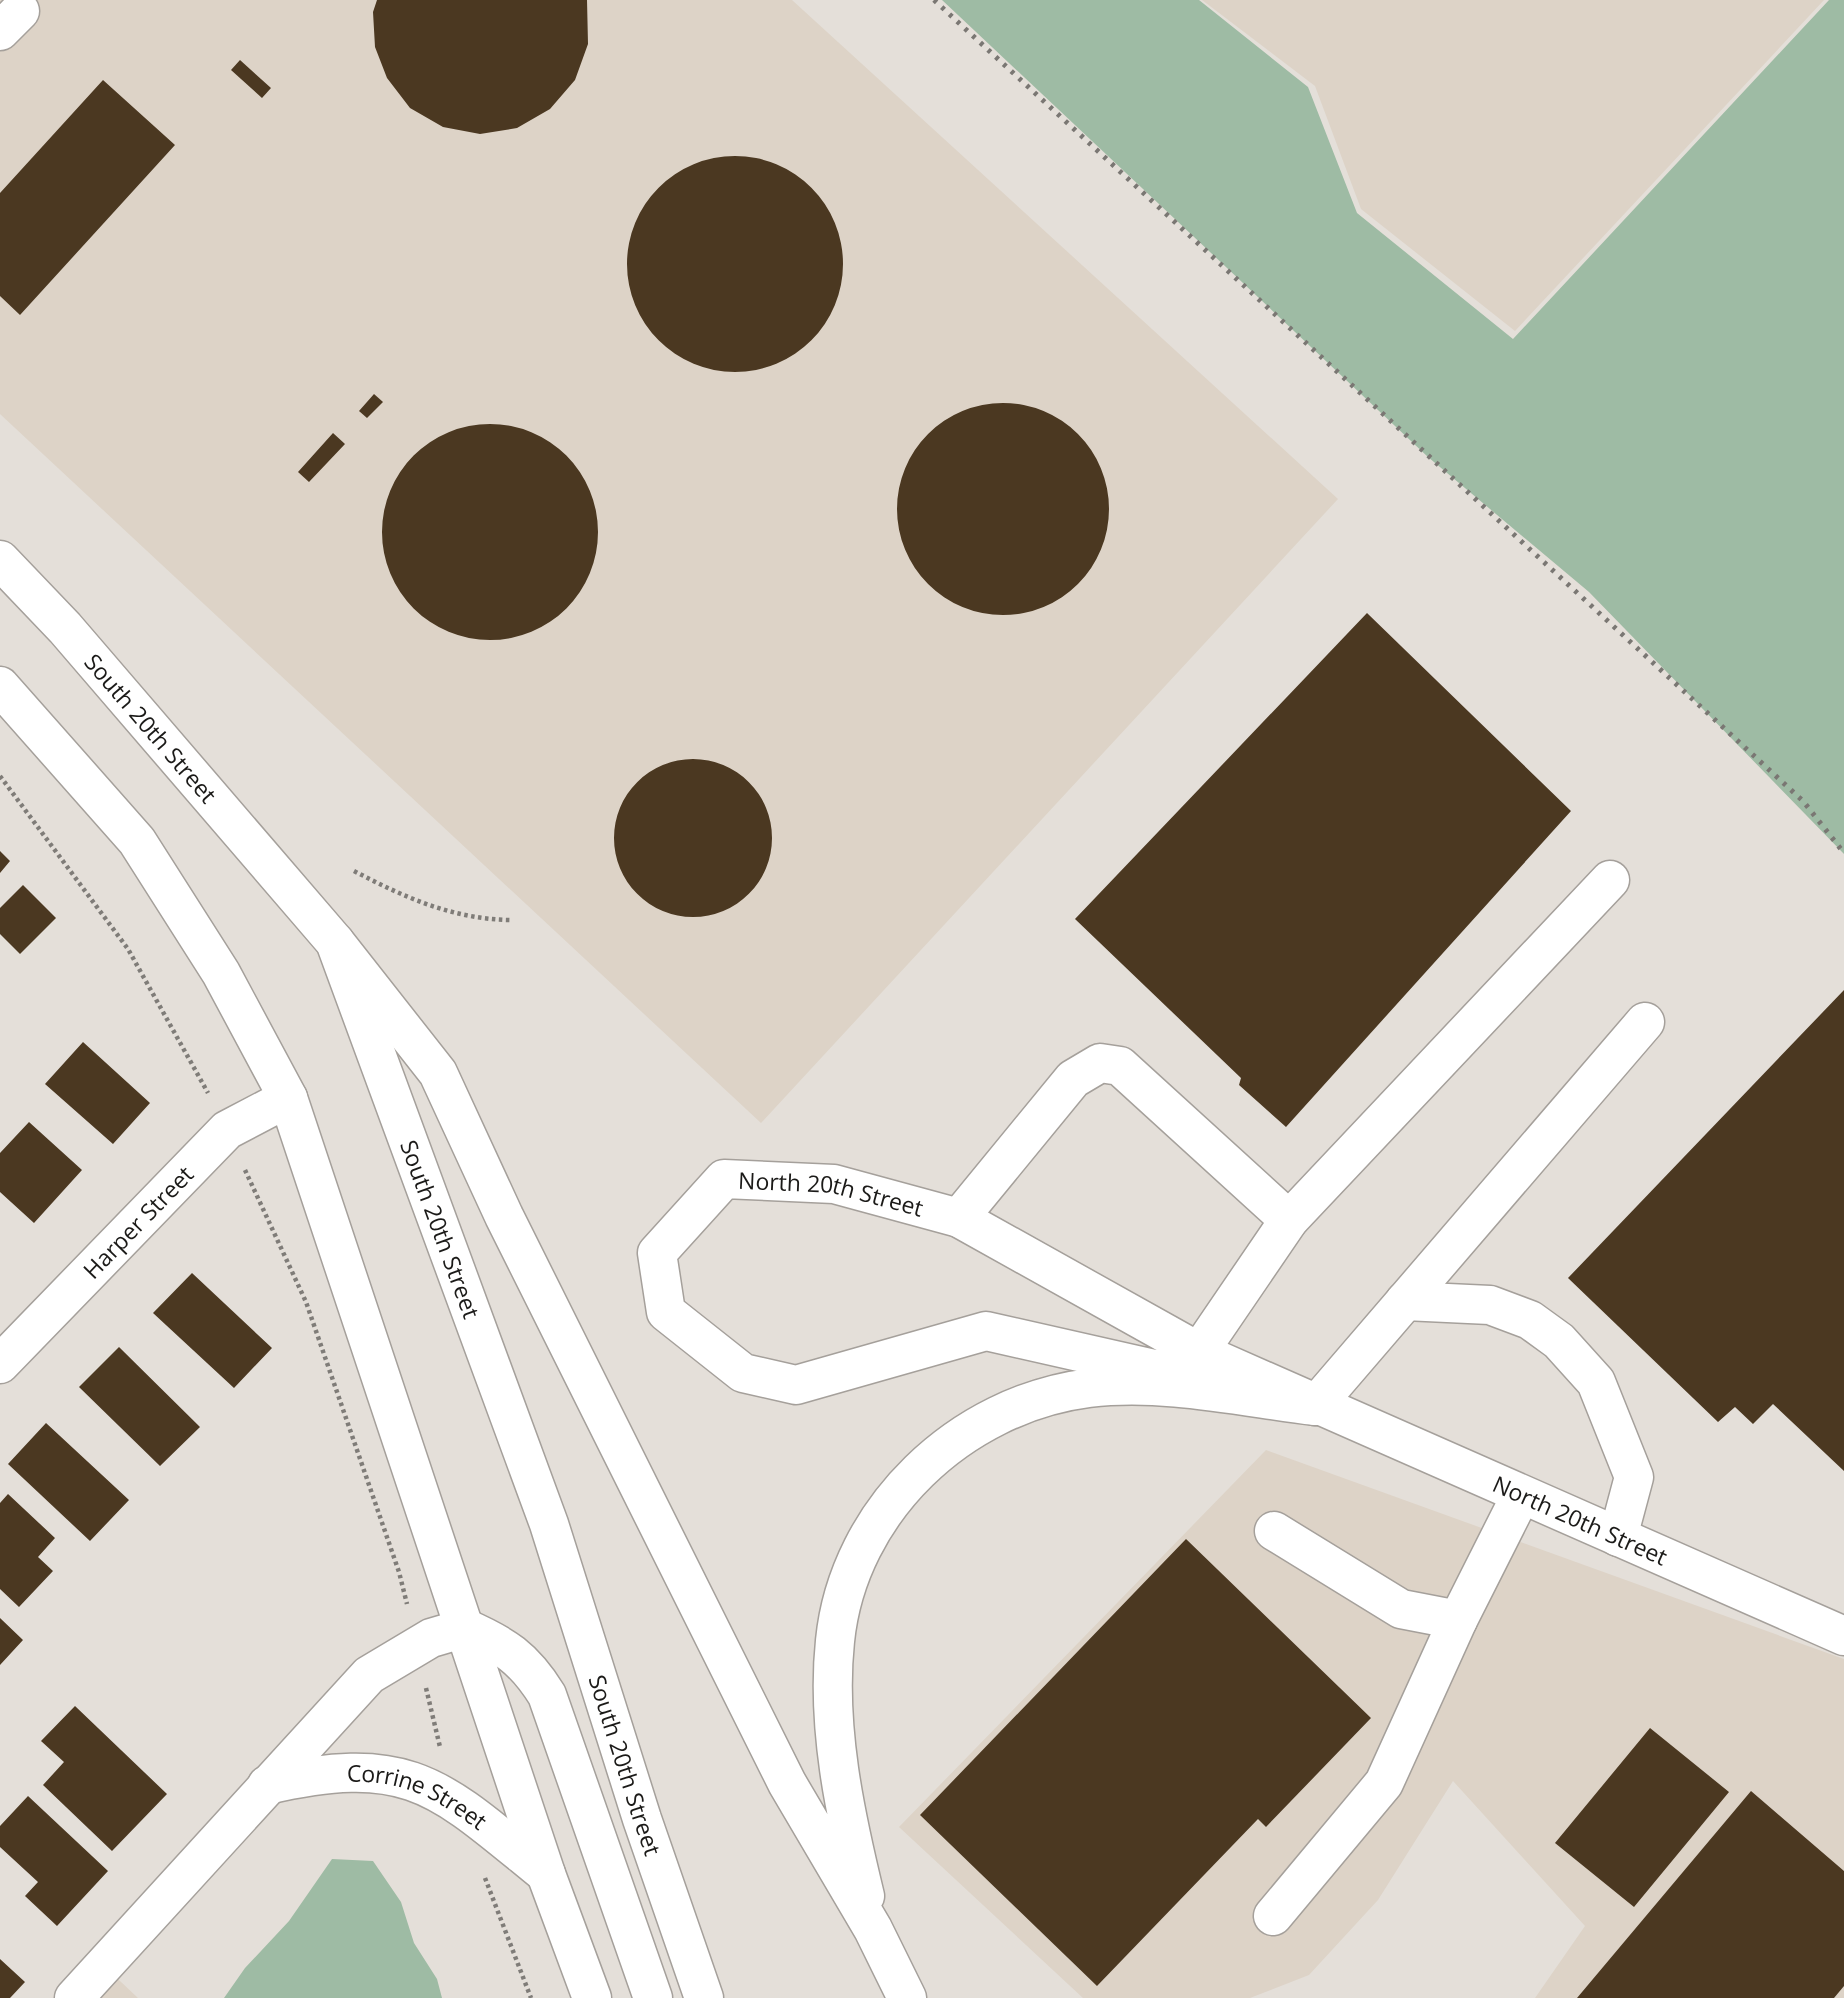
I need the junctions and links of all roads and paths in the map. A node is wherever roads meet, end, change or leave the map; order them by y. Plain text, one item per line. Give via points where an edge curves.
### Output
1 (0, 560) edge
2 (0, 687) edge
3 (0, 776) edge
4 (354, 871) dead end
5 (1610, 880) dead end
6 (510, 920) dead end
7 (335, 942) junction
8 (1645, 1021) dead end
9 (288, 1098) junction
10 (227, 1130) junction
11 (959, 1218) junction
12 (1289, 1220) junction
13 (1405, 1301) junction
14 (1199, 1352) junction
15 (0, 1364) edge
16 (1315, 1406) junction
17 (1521, 1495) junction
18 (1274, 1531) dead end
19 (1618, 1537) junction
20 (1458, 1620) junction
21 (465, 1628) junction
22 (1844, 1636) edge
23 (416, 1646) junction
24 (267, 1784) junction
25 (456, 1800) junction
26 (483, 1874) dead end
27 (546, 1874) junction
28 (1273, 1916) dead end
29 (873, 1929) junction
30 (74, 1998) edge
31 (531, 1998) edge
32 (593, 1998) edge
33 (653, 1998) edge
34 (704, 1998) edge
35 (907, 1998) edge

1 - 7 main road, South 20th Street via 74,638
2 - 9 main road via 137,841 221,973
3 - 10 path via 128,949
4 - 6 path via 440,910 478,920
5 - 12 main road
7 - 29 main road via 438,1073 504,1216 787,1783
7 - 34 main road, South 20th Street via 549,1524
8 - 13 main road
9 - 10 main road, Harper Street
9 - 21 main road
10 - 15 main road, Harper Street
10 - 23 path via 306,1302 399,1572
11 - 12 main road via 1073,1079 1100,1063 1120,1066
11 - 14 main road, North 20th Street
11 - 16 main road, North 20th Street via 834,1184 724,1179 657,1253 666,1312 743,1373 796,1385 986,1331
12 - 14 main road
13 - 16 main road
13 - 19 main road via 1490,1305 1530,1320 1559,1341 1596,1382 1634,1476
14 - 16 main road, North 20th Street
16 - 17 main road, North 20th Street
16 - 29 main road via 1139,1387 1053,1394 977,1426 910,1479 883,1513 861,1553 844,1594 835,1638 832,1713 842,1789
17 - 19 main road, North 20th Street
17 - 20 main road
18 - 20 main road via 1401,1609
19 - 22 main road, North 20th Street
20 - 28 main road via 1384,1783
21 - 23 main road
21 - 27 main road
21 - 33 main road via 517,1656 547,1695
23 - 24 main road via 369,1675
23 - 25 path
24 - 25 main road, Corrine Street via 331,1772 366,1772 397,1776
24 - 30 main road
25 - 27 main road, Corrine Street
26 - 31 path
27 - 32 main road
29 - 35 main road

